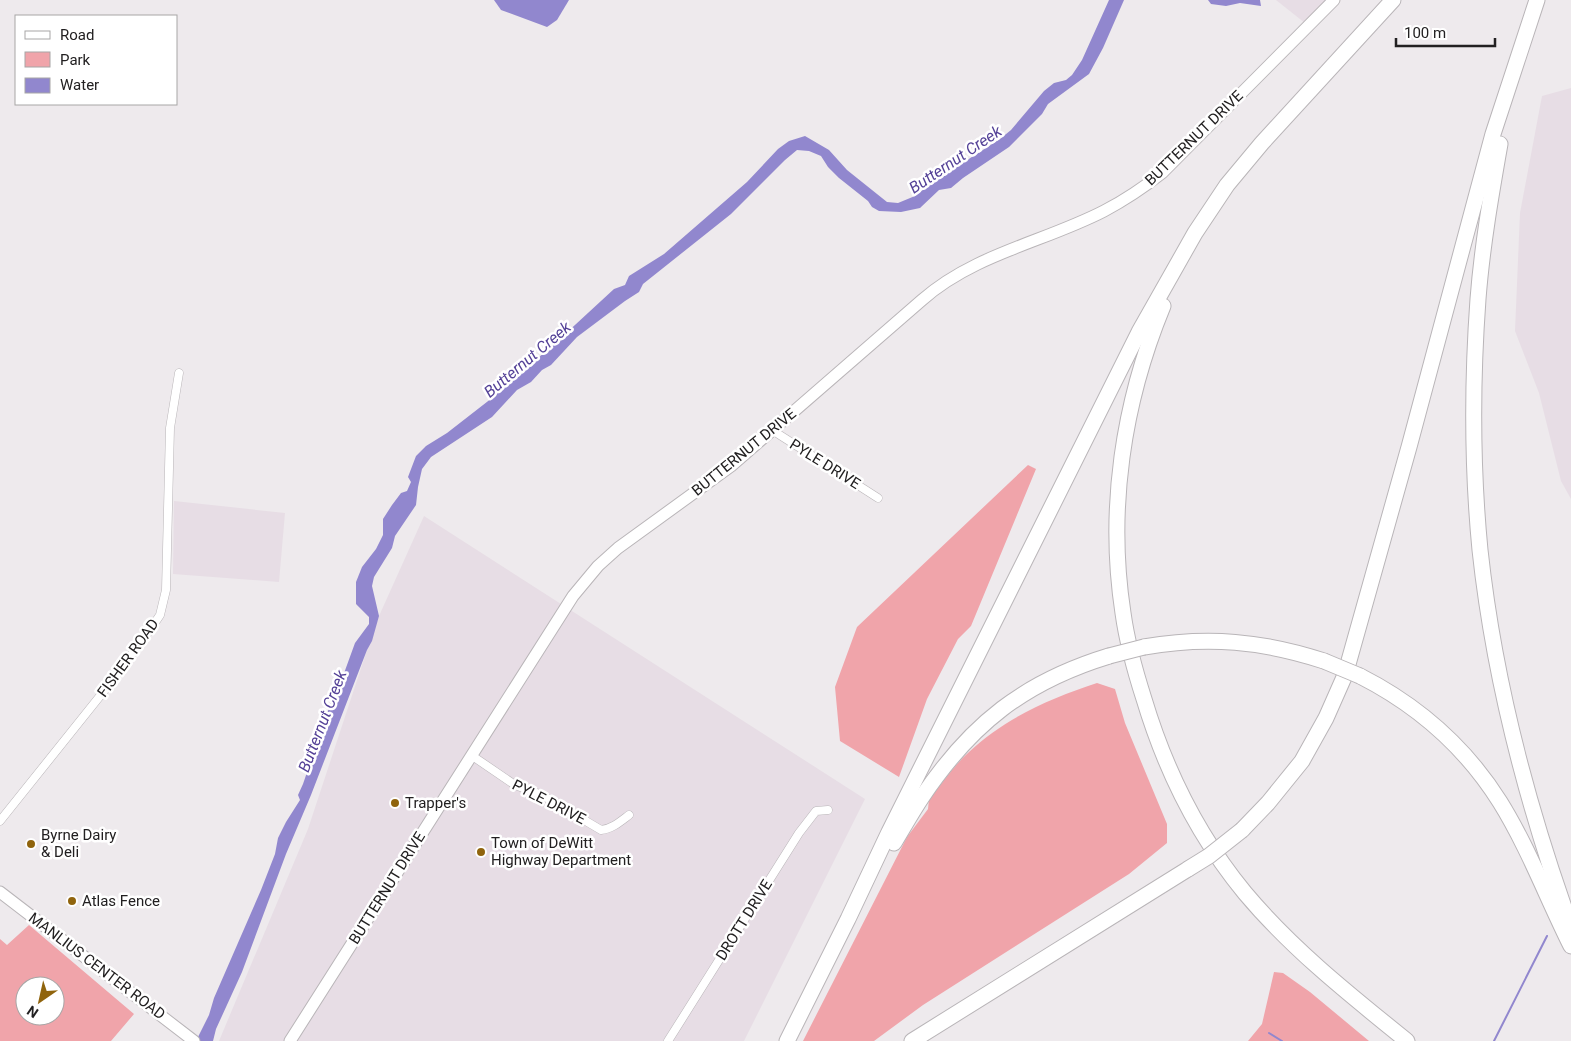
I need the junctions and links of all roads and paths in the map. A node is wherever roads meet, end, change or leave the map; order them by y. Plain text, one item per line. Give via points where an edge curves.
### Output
1 (1334, 0) edge
2 (1394, 0) edge
3 (1537, 0) edge
4 (1518, 54) junction
5 (1176, 267) junction
6 (179, 373) dead end
7 (772, 430) junction
8 (878, 498) dead end
9 (471, 755) junction
10 (828, 810) dead end
11 (629, 815) dead end
12 (0, 821) edge
13 (0, 892) edge
14 (848, 919) junction
15 (1571, 927) edge
16 (1571, 946) edge
17 (191, 1038) edge
18 (290, 1041) edge
19 (668, 1041) edge
20 (787, 1041) edge
21 (912, 1041) edge
22 (1407, 1041) edge

1 - 7 street, BUTTERNUT DRIVE via 1162,173 1138,192 1103,212 979,263 944,283
2 - 5 highway via 1262,143 1228,185
3 - 4 highway
4 - 15 highway via 1489,204 1478,297 1474,366 1475,472 1480,550 1502,688 1534,817
4 - 21 highway, bridge via 1493,134 1346,675 1302,761 1242,830 1209,856
5 - 14 highway via 1113,385
5 - 22 highway via 1142,362 1130,406 1121,461 1117,536 1123,613 1131,658 1153,731 1181,796 1216,853 1244,891 1292,944
6 - 12 street, FISHER ROAD via 170,428 166,590 160,615
7 - 8 street, PYLE DRIVE
7 - 9 street, BUTTERNUT DRIVE via 731,466 618,548 585,580
9 - 11 street, PYLE DRIVE via 511,782 542,795 601,830
9 - 18 street, BUTTERNUT DRIVE
10 - 19 street, DROTT DRIVE via 816,811 799,833
13 - 17 street, MANLIUS CENTER ROAD
14 - 16 highway, bridge via 921,798 944,767 988,719 1021,695 1077,667 1144,647 1194,641 1240,642 1280,648 1360,676 1427,719 1460,750 1501,802
14 - 20 highway

